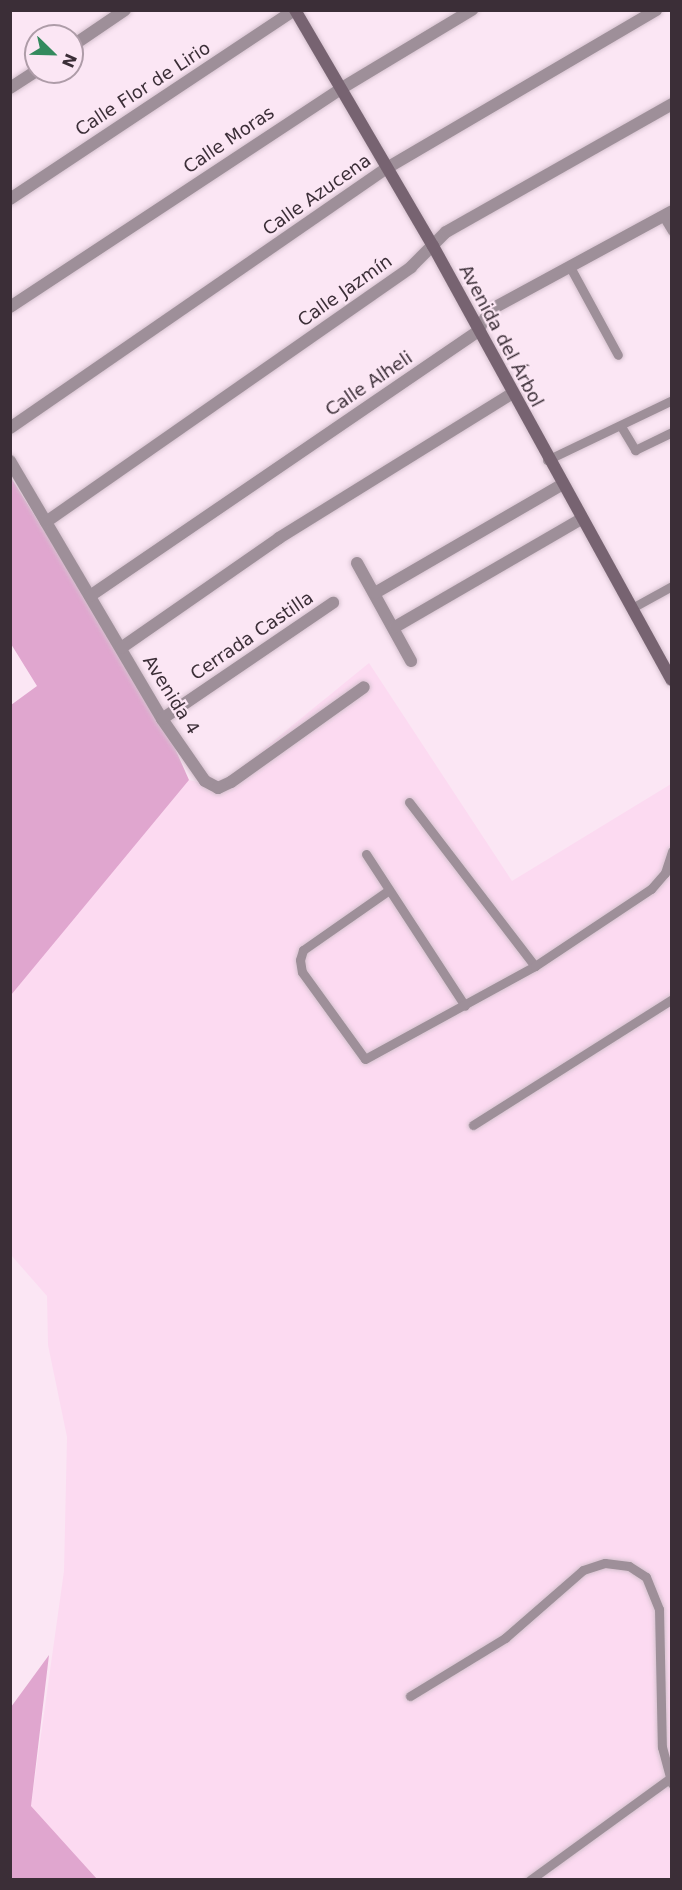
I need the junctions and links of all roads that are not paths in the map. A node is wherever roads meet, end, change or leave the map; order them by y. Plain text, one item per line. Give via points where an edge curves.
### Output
1 (124, 10) edge
2 (295, 10) edge
3 (472, 10) edge
4 (656, 10) edge
5 (84, 38) edge
6 (24, 79) edge
7 (10, 88) edge
8 (342, 88) junction
9 (672, 104) edge
10 (387, 168) junction
11 (10, 198) edge
12 (668, 213) edge
13 (672, 231) edge
14 (433, 246) junction
15 (570, 267) junction
16 (10, 307) edge
17 (477, 332) junction
18 (618, 355) dead end
19 (511, 394) junction
20 (672, 400) edge
21 (10, 428) edge
22 (622, 428) junction
23 (672, 432) edge
24 (548, 460) junction
25 (10, 461) edge
26 (561, 485) junction
27 (581, 519) junction
28 (46, 522) junction
29 (357, 564) dead end
30 (672, 586) edge
31 (375, 593) junction
32 (90, 596) junction
33 (333, 603) dead end
34 (632, 608) junction
35 (395, 627) junction
36 (121, 648) junction
37 (411, 661) dead end
38 (670, 672) edge
39 (364, 687) dead end
40 (162, 719) junction
41 (409, 802) dead end
42 (672, 851) edge
43 (366, 854) dead end
44 (389, 890) junction
45 (535, 966) junction
46 (672, 999) edge
47 (465, 1006) junction
48 (473, 1125) dead end
49 (410, 1696) dead end
50 (671, 1780) edge
51 (530, 1880) edge

1 - 5 street
2 - 8 street, Avenida del Árbol
2 - 11 street, Calle Flor de Lirio
3 - 8 street, Calle Moras
4 - 10 street, Calle Azucena
6 - 7 street
8 - 10 street, Avenida del Árbol
8 - 16 street, Calle Moras
9 - 14 street, Calle Jazmín via 446,232
10 - 14 street, Avenida del Árbol
10 - 21 street, Calle Azucena
12 - 13 lane
12 - 15 street, Calle Alheli
14 - 17 street, Avenida del Árbol
14 - 28 street, Calle Jazmín
15 - 17 street, Calle Alheli via 490,310
15 - 18 lane
17 - 19 street, Avenida del Árbol
17 - 32 street, Calle Alheli
19 - 24 street, Avenida del Árbol
19 - 36 street via 279,538
20 - 22 lane
22 - 23 lane via 635,450
22 - 24 lane
24 - 26 street, Avenida del Árbol
25 - 28 street, Avenida 4
26 - 27 street, Avenida del Árbol
26 - 31 street
27 - 34 street, Avenida del Árbol
27 - 35 street
28 - 32 street, Avenida 4
29 - 31 street
30 - 34 lane
31 - 35 street
32 - 36 street, Avenida 4
33 - 40 street, Cerrada Castilla
34 - 38 street, Avenida del Árbol
35 - 37 street
36 - 40 street, Avenida 4
39 - 40 street, Avenida 4 via 218,788 205,781
41 - 45 lane
42 - 45 lane via 665,873 651,889
43 - 44 lane
44 - 47 lane
44 - 47 lane via 303,951 302,972 365,1059
45 - 47 lane
46 - 48 lane
49 - 50 lane via 505,1638 584,1570 605,1563 629,1566 646,1577 659,1609 662,1747
50 - 51 lane

